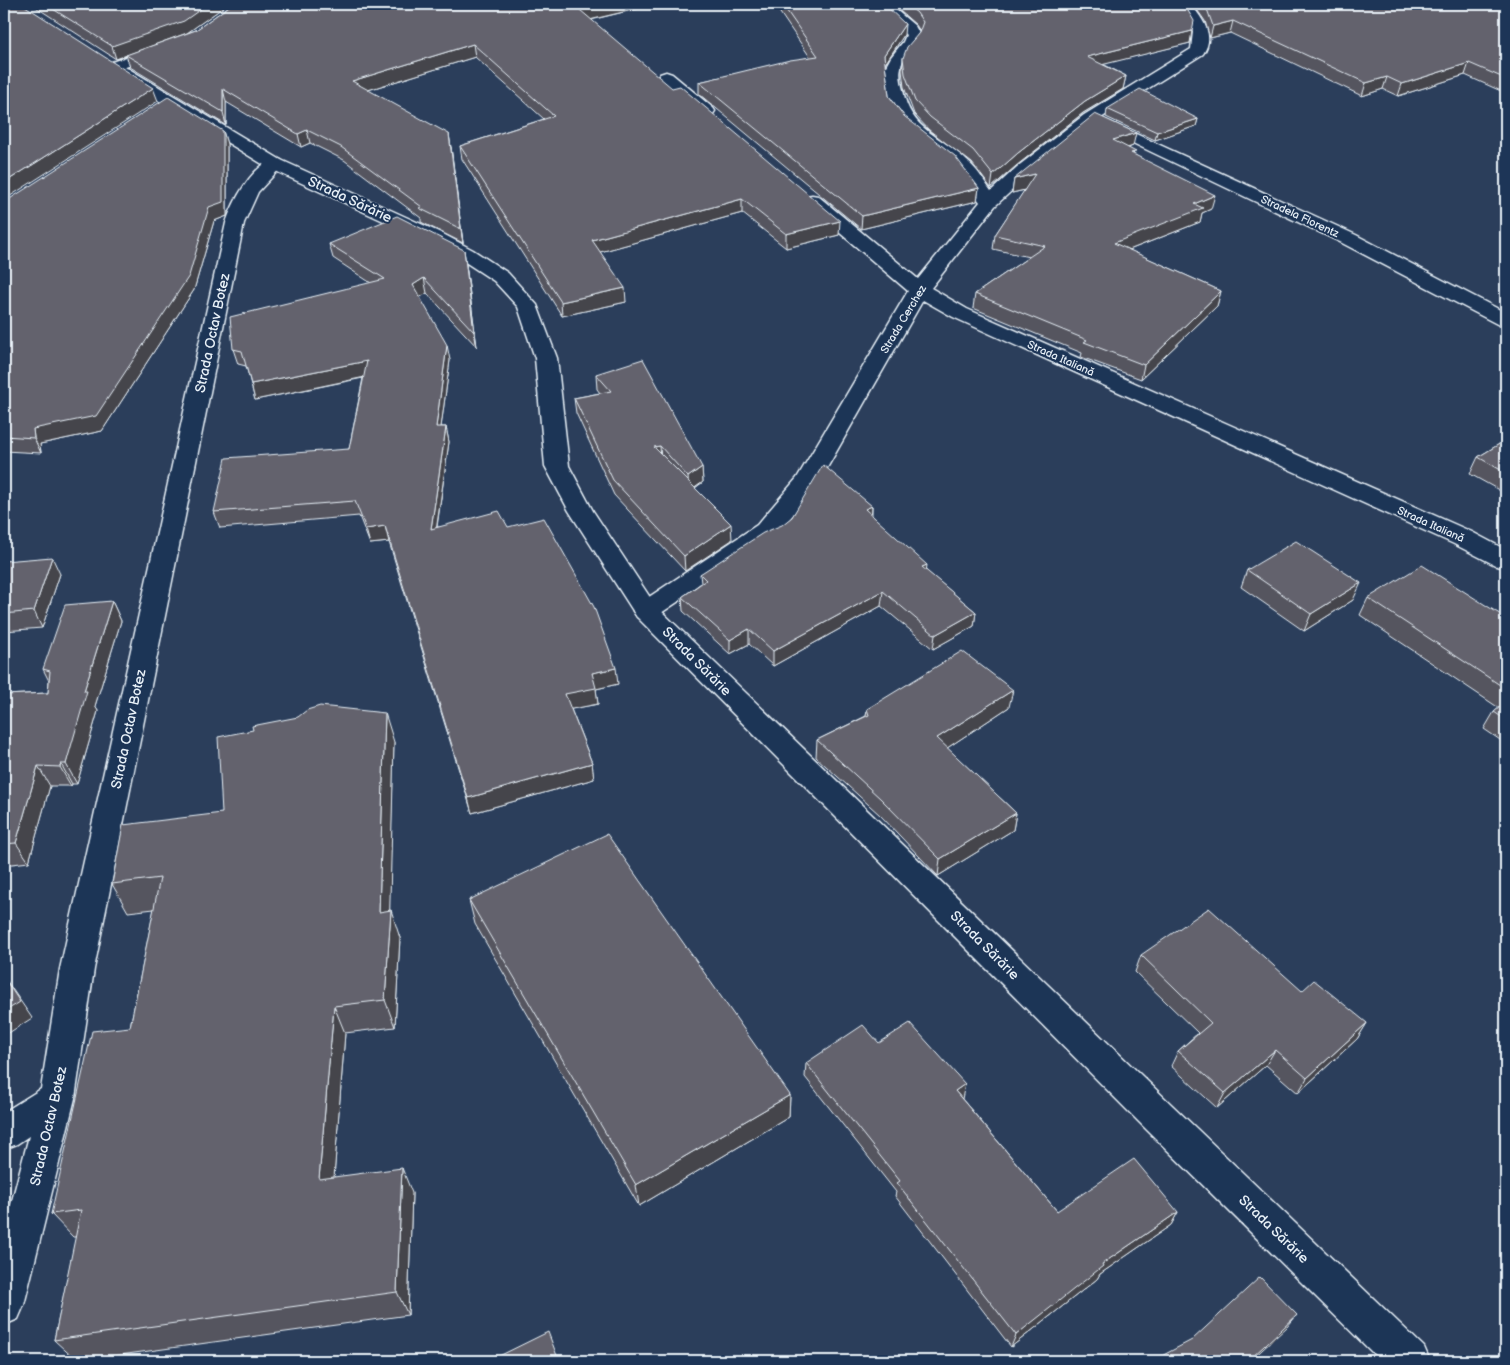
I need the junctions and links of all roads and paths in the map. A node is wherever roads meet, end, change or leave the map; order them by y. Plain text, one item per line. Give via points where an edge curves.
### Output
1 (881, 4) edge
2 (1184, 4) edge
3 (176, 44) edge
4 (90, 51) edge
5 (114, 66) junction
6 (666, 77) dead end
7 (1090, 118) junction
8 (718, 121) edge
9 (275, 164) junction
10 (800, 190) edge
11 (989, 202) junction
12 (919, 290) junction
13 (1506, 321) edge
14 (1506, 560) edge
15 (646, 610) junction
16 (57, 1098) junction
17 (4, 1132) edge
18 (4, 1305) edge
19 (1410, 1361) edge

1 - 11 street via 913,35 911,44 893,66 901,112 908,122 961,164
2 - 7 street, Strada Cerchez via 1203,35 1198,51
3 - 5 street
4 - 5 street, Strada Sărărie
5 - 9 street, Strada Sărărie via 164,107
6 - 8 street
7 - 11 street, Strada Cerchez
7 - 13 street, Stradela Florentz via 1349,239
9 - 15 street, Strada Sărărie via 466,254 501,277 526,305 546,358 558,466 581,510
9 - 16 street, Strada Octav Botez via 254,183 242,202 235,223 77,969
10 - 12 street, Strada Italiană
11 - 12 street, Strada Cerchez
12 - 14 street, Strada Italiană via 960,313
12 - 15 street, Strada Cerchez via 807,482 766,531
15 - 19 street, Strada Sărărie
16 - 17 street
16 - 18 street, Strada Octav Botez

